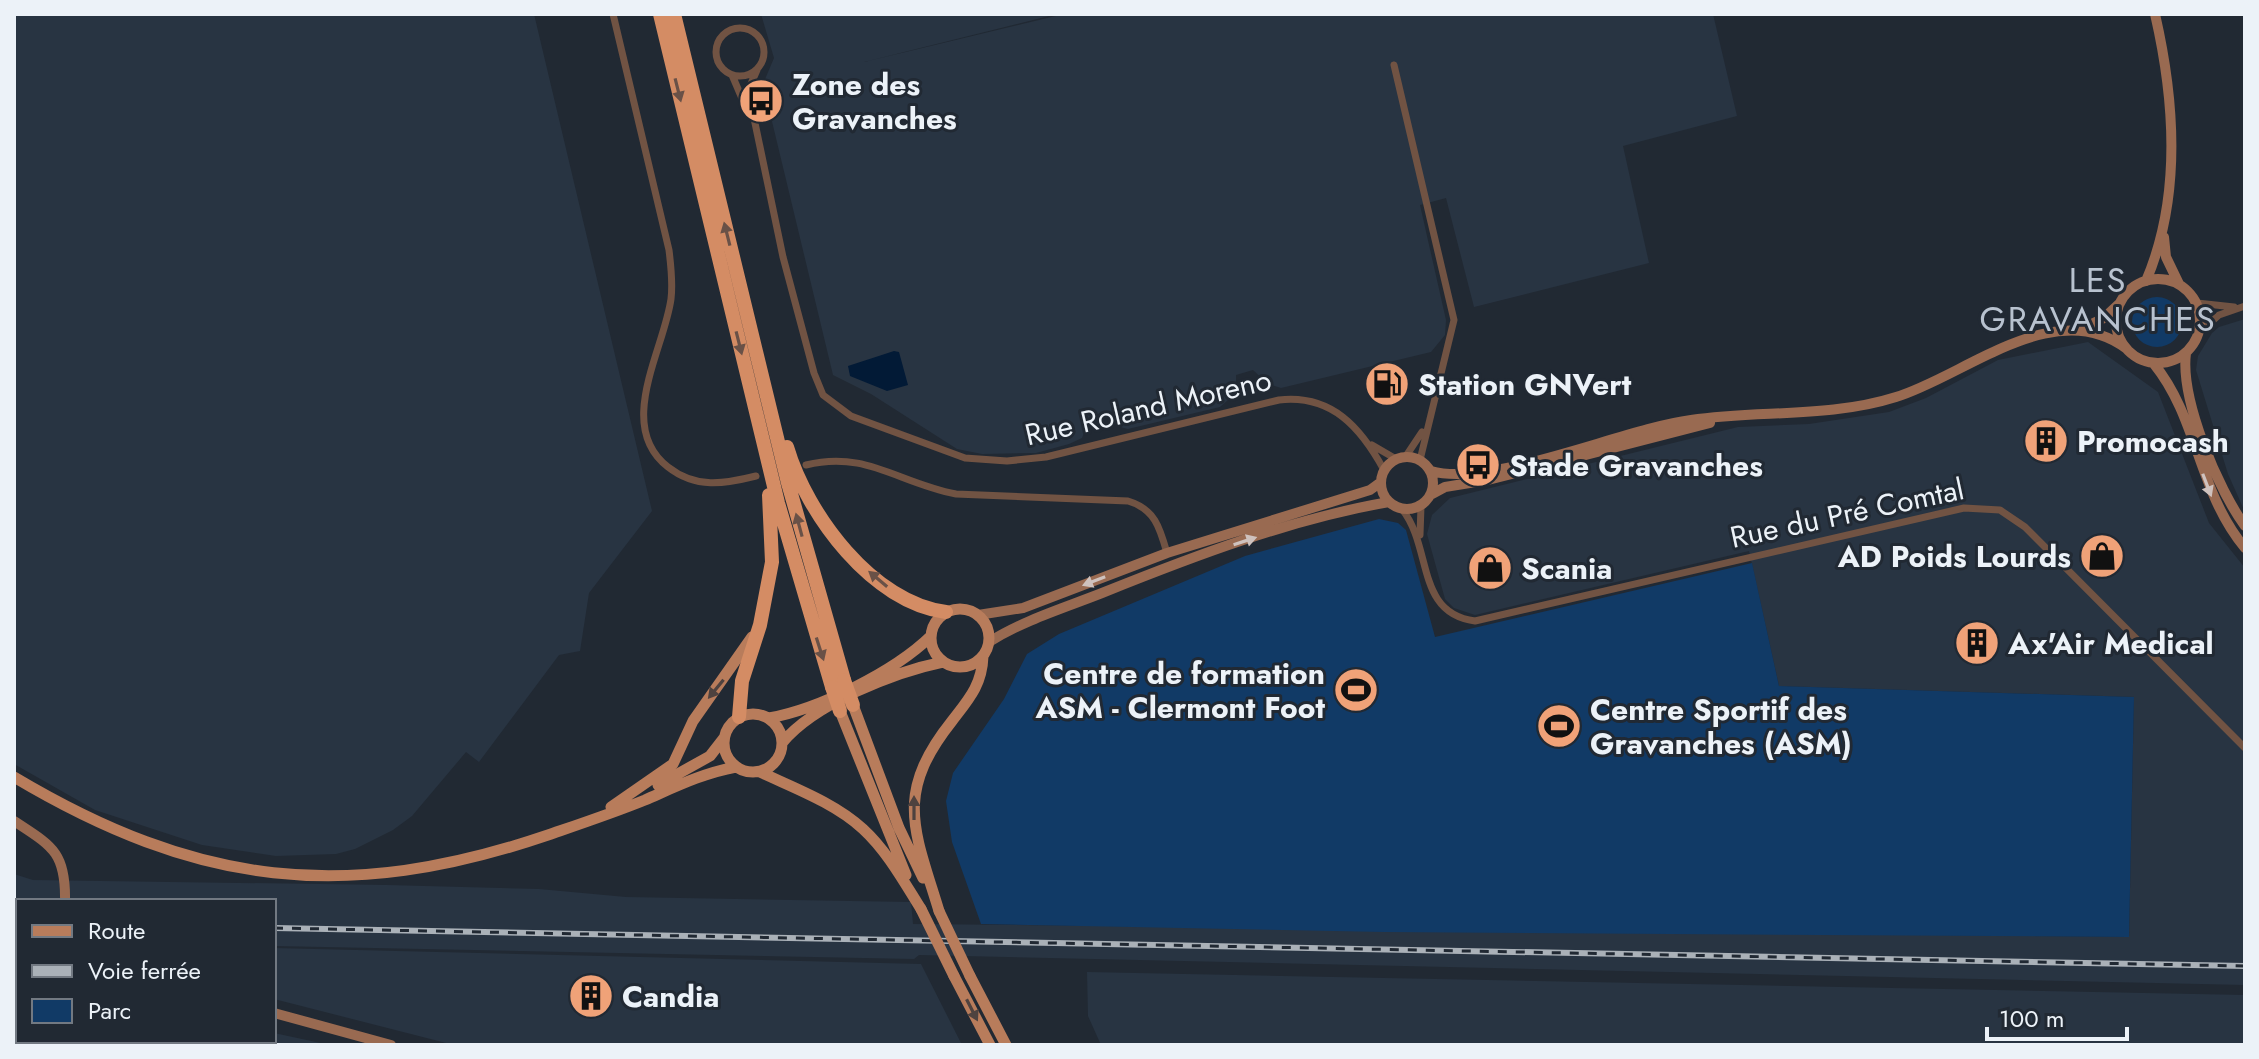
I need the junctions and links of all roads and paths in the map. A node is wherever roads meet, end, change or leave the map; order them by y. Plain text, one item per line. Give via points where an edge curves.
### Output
1 (613, 14) edge
2 (660, 14) edge
3 (674, 14) edge
4 (2155, 14) edge
5 (1394, 65) dead end
6 (757, 70) junction
7 (732, 75) junction
8 (755, 132) junction
9 (2164, 231) junction
10 (2146, 281) junction
11 (2179, 284) junction
12 (2121, 301) junction
13 (2197, 303) junction
14 (2242, 307) edge
15 (2074, 332) junction
16 (2199, 333) junction
17 (752, 337) junction
18 (2127, 349) junction
19 (2186, 353) junction
20 (2154, 364) junction
21 (1739, 415) junction
22 (1425, 427) junction
23 (762, 439) junction
24 (1370, 444) junction
25 (1401, 458) junction
26 (1420, 460) junction
27 (806, 465) dead end
28 (1431, 471) junction
29 (756, 476) dead end
30 (1382, 476) junction
31 (1432, 494) junction
32 (1389, 502) junction
33 (1421, 506) junction
34 (1402, 509) junction
35 (2245, 526) edge
36 (1420, 541) junction
37 (2245, 548) edge
38 (1167, 553) junction
39 (946, 612) junction
40 (978, 615) junction
41 (760, 625) junction
42 (931, 636) junction
43 (989, 642) junction
44 (983, 656) junction
45 (943, 662) junction
46 (838, 684) junction
47 (846, 708) junction
48 (739, 717) junction
49 (769, 718) junction
50 (724, 738) junction
51 (782, 743) junction
52 (2245, 748) edge
53 (736, 767) junction
54 (760, 772) junction
55 (14, 777) edge
56 (600, 815) junction
57 (14, 821) edge
58 (65, 899) edge
59 (921, 909) junction
60 (939, 911) junction
61 (276, 1014) edge
62 (391, 1045) edge
63 (990, 1045) edge
64 (1006, 1045) edge

1 - 29 street via 671,273 665,327 643,411 647,438 662,463 685,479 712,484
2 -> 23 highway
17 -> 3 highway
4 - 9 main road via 2171,97
5 - 22 street via 1454,320
6 - 7 street
6 - 7 street via 764,44 749,29 735,28 716,48 721,68
6 - 8 street via 749,92
7 - 8 street
8 - 24 street, Rue Roland Moreno via 814,373 823,395 840,411 965,458 1007,461 1046,457 1279,400 1308,399 1336,410
9 - 10 main road
9 - 11 main road via 2166,257
10 - 11 main road
10 - 12 main road
11 - 13 main road
12 - 15 main road via 2104,318
12 - 18 main road via 2116,326
13 - 14 street
13 - 16 main road
14 - 16 street via 2219,315
15 - 18 main road via 2099,332
15 - 21 main road via 1986,353 1896,397 1842,410
16 - 19 main road
39 -> 17 highway via 914,605 896,594 851,555 814,510 788,451
46 -> 17 highway
18 - 20 main road
19 - 20 main road
19 - 35 main road via 2187,387 2223,488
20 -> 37 main road via 2172,390 2220,515
21 - 28 main road via 1690,420 1481,473
21 - 31 main road
22 - 25 street
22 - 26 street
23 - 41 highway via 772,562
23 -> 46 highway
24 - 25 street
24 - 30 street
25 - 26 main road
25 - 30 main road
26 - 28 main road
27 - 38 street via 850,459 956,494 1128,501 1152,514
28 - 31 main road
30 - 32 main road
30 - 38 main road via 1370,490
31 - 33 main road
32 - 34 main road
43 -> 32 main road via 1171,565
33 - 34 main road
33 - 36 street, Rue du Pré Comtal
34 - 36 street, Rue du Pré Comtal
36 - 52 street, Rue du Pré Comtal via 1440,606 1459,619 1475,621 1964,508 2000,510 2086,585
38 -> 40 main road via 1023,608
39 - 40 main road via 963,609
39 - 42 main road
40 - 43 main road
41 - 48 highway via 746,662
41 -> 56 main road via 693,721 673,764
42 - 45 main road
42 - 49 main road via 893,666 792,714
43 - 44 main road
44 - 45 main road via 969,666
60 -> 44 main road via 914,824 915,785 932,746 978,688
45 - 51 main road via 897,675 809,717
46 - 47 highway, bridge
47 - 59 main road
47 - 60 main road
48 - 49 main road
48 - 50 main road
49 - 51 main road
50 - 53 main road via 726,754
50 - 56 main road via 710,756
51 - 54 main road via 776,761
53 - 54 main road
53 - 56 main road via 698,776
54 - 59 main road via 863,829
55 - 56 main road via 141,843 214,864 285,874 380,872 464,860
57 - 58 main road via 54,849 65,879
59 -> 63 main road, bridge
60 - 64 main road, bridge
61 - 62 main road

